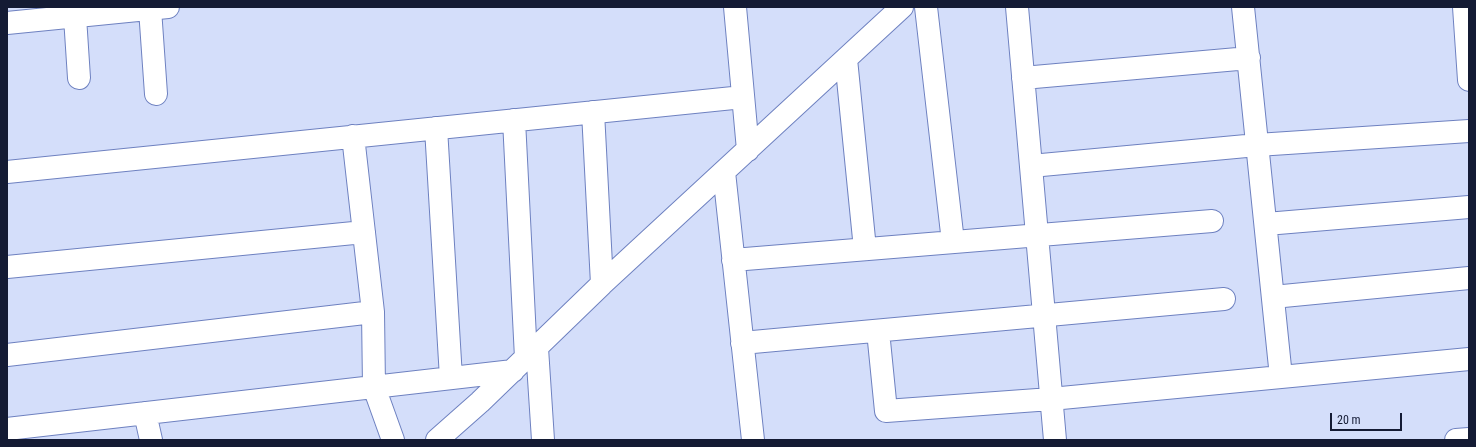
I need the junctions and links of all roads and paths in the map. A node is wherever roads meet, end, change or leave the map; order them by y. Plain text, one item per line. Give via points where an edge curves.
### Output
1 (735, 7) edge
2 (926, 7) edge
3 (1017, 7) edge
4 (1243, 7) edge
5 (1464, 7) edge
6 (159, 8) edge
7 (894, 10) edge
8 (75, 16) junction
9 (7, 23) edge
10 (1249, 58) junction
11 (846, 59) junction
12 (79, 78) dead end
13 (1023, 78) junction
14 (1469, 80) edge
15 (156, 94) dead end
16 (743, 97) junction
17 (593, 112) junction
18 (514, 120) junction
19 (436, 128) junction
20 (1469, 131) edge
21 (353, 136) junction
22 (1257, 145) junction
23 (748, 150) junction
24 (1031, 166) junction
25 (7, 172) edge
26 (724, 172) junction
27 (1469, 207) edge
28 (1212, 221) dead end
29 (1266, 224) junction
30 (364, 232) junction
31 (1037, 235) junction
32 (953, 242) junction
33 (866, 249) junction
34 (733, 260) junction
35 (7, 267) edge
36 (1469, 278) edge
37 (602, 284) junction
38 (1273, 297) junction
39 (1224, 299) dead end
40 (373, 312) junction
41 (1044, 315) junction
42 (878, 331) junction
43 (742, 343) junction
44 (7, 355) edge
45 (525, 359) junction
46 (1469, 360) edge
47 (1281, 377) junction
48 (451, 378) junction
49 (374, 386) junction
50 (1051, 399) junction
51 (145, 413) junction
52 (7, 429) edge
53 (1469, 439) edge
54 (151, 440) edge
55 (393, 440) edge
56 (436, 440) edge
57 (543, 440) edge
58 (752, 440) edge
59 (1055, 440) edge
60 (1456, 440) edge

1 - 16 street
2 - 32 street
3 - 13 street
4 - 10 street
5 - 14 street
6 - 8 street
6 - 15 street
7 - 11 street
8 - 9 street
8 - 12 street
10 - 13 street
10 - 22 street
11 - 23 street
11 - 33 street
13 - 24 street
16 - 17 street
16 - 23 street
17 - 18 street
17 - 37 street
18 - 19 street
18 - 45 street
19 - 21 street
19 - 48 street
20 - 22 street
21 - 25 street
21 - 30 street
22 - 24 street
22 - 29 street
23 - 26 street
24 - 31 street
26 - 34 street
26 - 37 street
27 - 29 street
28 - 31 street
29 - 38 street
30 - 35 street
30 - 40 street
31 - 32 street
31 - 41 street
32 - 33 street
33 - 34 street
34 - 43 street
36 - 38 street
37 - 45 street
38 - 47 street
39 - 41 street
40 - 44 street
40 - 49 street
41 - 42 street
41 - 50 street
42 - 43 street
42 - 50 street via 886,411
43 - 58 street
45 - 48 street
45 - 56 street
45 - 57 street
46 - 47 street
47 - 50 street
48 - 49 street
49 - 51 street
49 - 55 street
50 - 59 street
51 - 52 street
51 - 54 street
53 - 60 street

